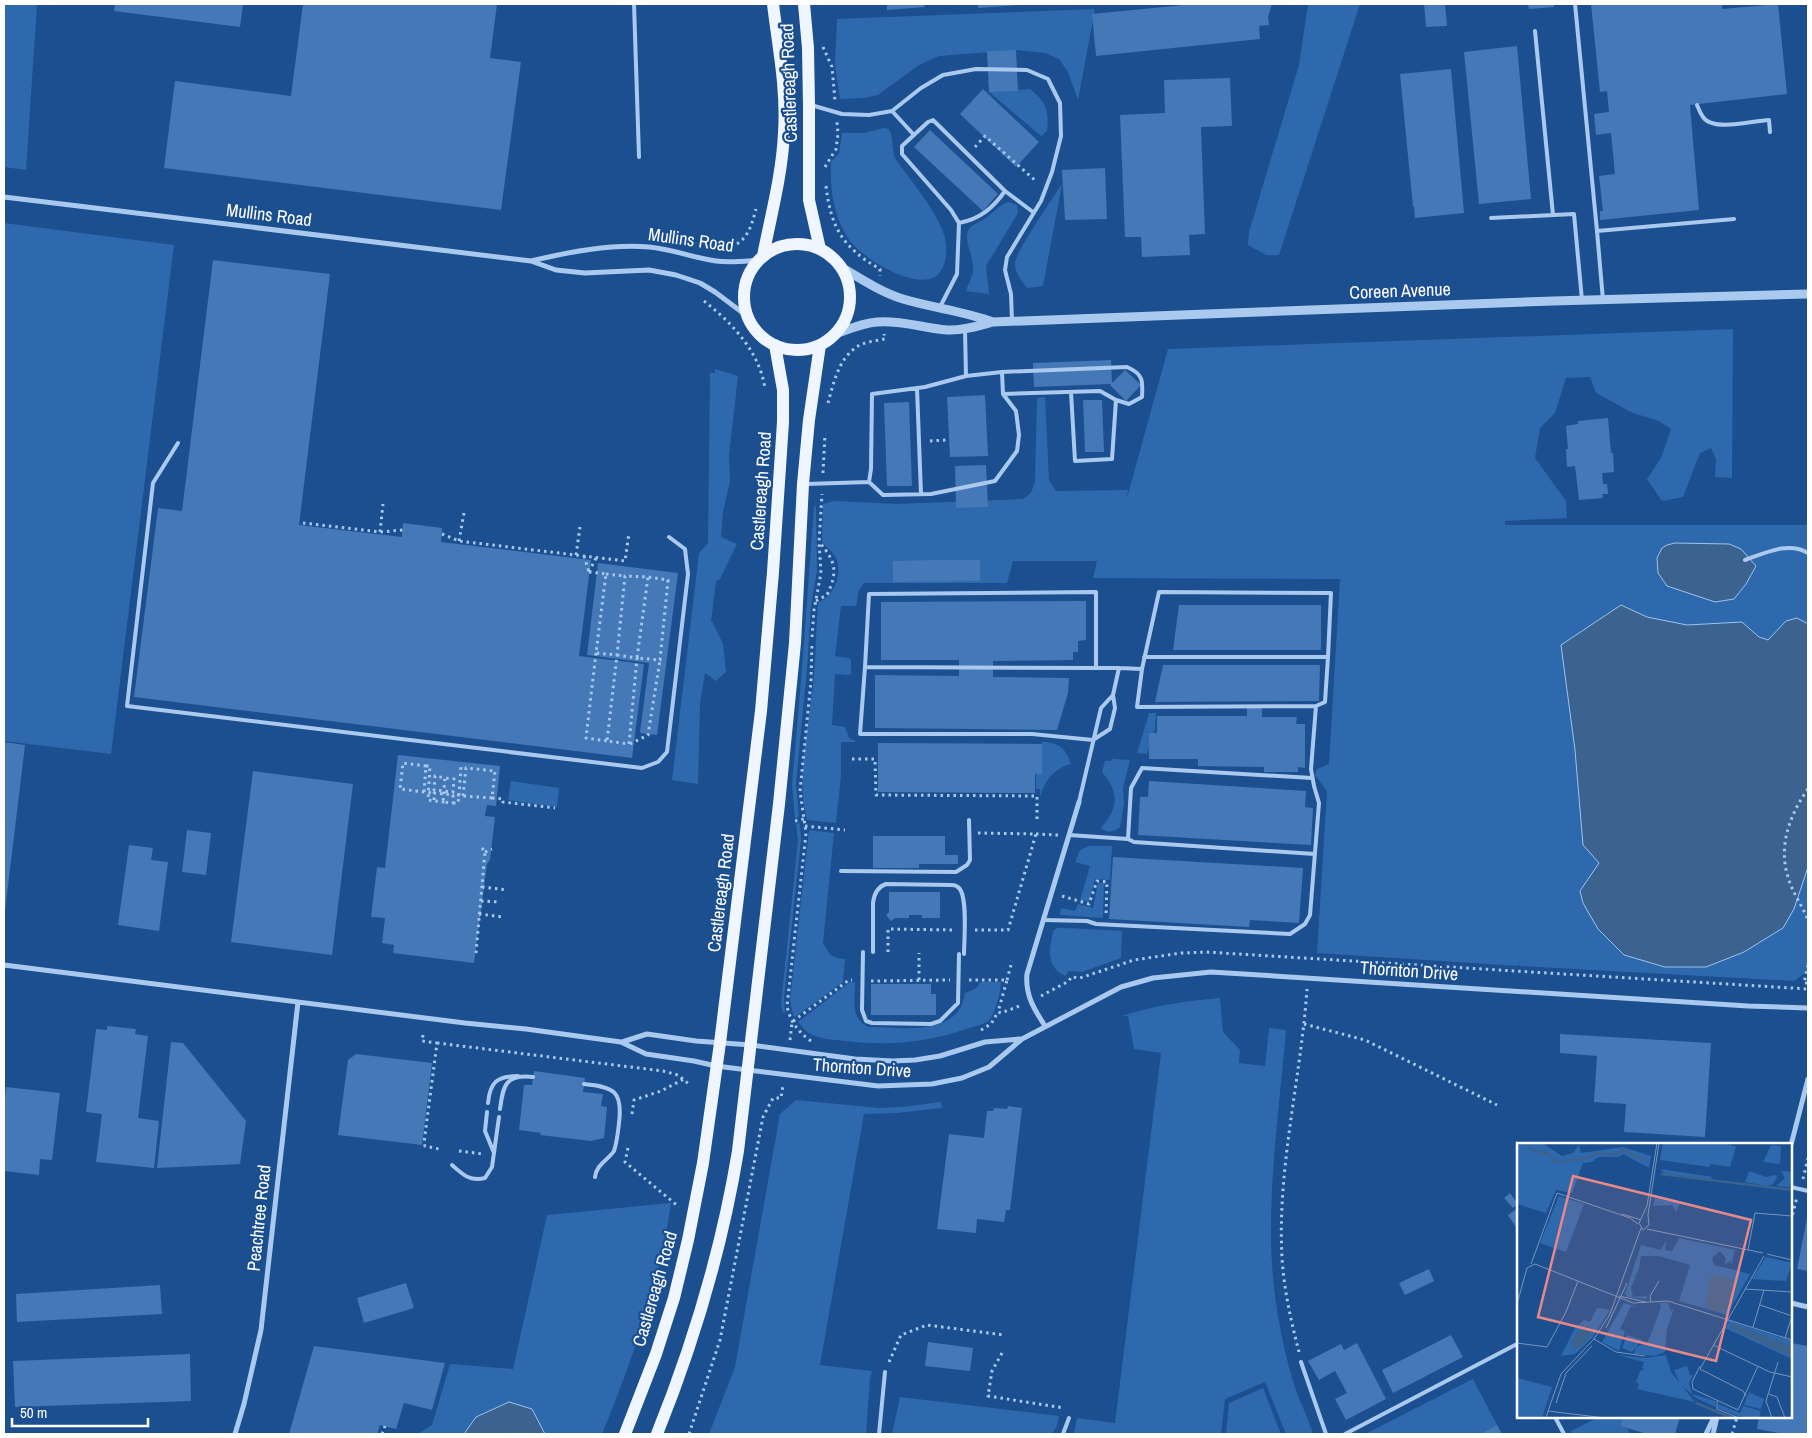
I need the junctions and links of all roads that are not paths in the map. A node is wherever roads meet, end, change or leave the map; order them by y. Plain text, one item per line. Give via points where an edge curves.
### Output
1 (634, 4) edge
2 (772, 4) edge
3 (804, 4) edge
4 (1575, 4) edge
5 (1536, 31) dead end
6 (1697, 104) dead end
7 (809, 105) junction
8 (892, 111) junction
9 (1770, 132) dead end
10 (914, 135) junction
11 (639, 157) dead end
12 (1005, 191) junction
13 (4, 197) edge
14 (1033, 212) junction
15 (1553, 215) junction
16 (1491, 218) dead end
17 (1734, 219) dead end
18 (959, 223) junction
19 (1597, 231) junction
20 (820, 249) junction
21 (761, 258) junction
22 (531, 261) junction
23 (841, 267) junction
24 (1808, 294) edge
25 (1582, 300) junction
26 (1603, 300) junction
27 (940, 308) junction
28 (747, 316) junction
29 (1012, 321) junction
30 (993, 322) junction
31 (964, 328) junction
32 (836, 334) junction
33 (775, 345) junction
34 (820, 345) junction
35 (1002, 372) junction
36 (966, 376) junction
37 (917, 388) junction
38 (1071, 392) junction
39 (1004, 394) junction
40 (1116, 400) junction
41 (178, 443) dead end
42 (869, 482) junction
43 (803, 484) junction
44 (922, 494) junction
45 (669, 537) dead end
46 (1808, 553) edge
47 (1745, 560) dead end
48 (1144, 658) junction
49 (1328, 658) junction
50 (865, 667) junction
51 (1096, 668) junction
52 (1119, 668) junction
53 (1142, 669) junction
54 (1113, 695) junction
55 (1316, 706) junction
56 (1093, 740) junction
57 (1312, 778) junction
58 (1079, 802) joint
59 (969, 820) dead end
60 (1069, 835) junction
61 (1128, 839) junction
62 (1315, 854) junction
63 (841, 871) dead end
64 (1043, 920) junction
65 (863, 952) dead end
66 (873, 952) dead end
67 (4, 965) edge
68 (298, 1002) junction
69 (1808, 1008) edge
70 (1045, 1026) junction
71 (1022, 1039) junction
72 (621, 1042) junction
73 (720, 1043) junction
74 (751, 1045) junction
75 (716, 1066) junction
76 (748, 1070) junction
77 (521, 1076) junction
78 (533, 1077) dead end
79 (1808, 1079) edge
80 (584, 1084) dead end
81 (488, 1103) dead end
82 (500, 1109) dead end
83 (487, 1112) dead end
84 (499, 1117) dead end
85 (1791, 1143) edge
86 (494, 1153) junction
87 (452, 1165) dead end
88 (594, 1177) dead end
89 (1792, 1188) edge
90 (1808, 1191) edge
91 (1792, 1303) edge
92 (1808, 1307) edge
93 (1517, 1344) edge
94 (1301, 1362) road end
95 (885, 1372) road end
96 (1069, 1418) road end
97 (1556, 1418) edge
98 (1714, 1418) edge
99 (1715, 1418) edge
100 (235, 1434) edge
101 (625, 1434) edge
102 (657, 1434) edge
103 (879, 1434) edge
104 (1063, 1434) edge
105 (1326, 1434) edge
106 (1345, 1434) edge
107 (1564, 1434) edge
108 (1706, 1434) edge
109 (1713, 1434) edge

1 - 11 lane
2 - 21 main road, Castlereagh Road via 784,95 784,132 780,174
3 - 7 main road, Castlereagh Road
4 - 19 lane
5 - 15 lane
6 - 9 lane via 1703,117 1711,123 1769,120
7 - 8 lane via 869,115
7 - 20 main road, Castlereagh Road via 809,200
8 - 10 lane
8 - 14 lane via 943,75 976,69 1027,70 1048,79 1060,103 1060,136 1052,172
10 - 12 lane via 933,120
10 - 18 lane via 902,146 902,154
12 - 14 lane
12 - 18 lane via 984,214
13 - 22 street, Mullins Road
14 - 29 lane via 1007,257 1005,270 1011,294
15 - 16 lane
15 - 25 lane via 1574,214
17 - 19 lane
18 - 27 lane via 958,274
19 - 26 lane
20 - 21 main road via 809,245 785,245
20 - 23 main road
21 - 22 street, Mullins Road via 717,261 672,250 619,247
21 - 28 main road via 745,287
22 - 28 street, Mullins Road via 556,270 585,273 649,270 676,275 700,283
23 - 27 street, Coreen Avenue via 900,298
23 - 32 main road via 850,290 850,302
24 - 26 street, Coreen Avenue
25 - 26 street, Coreen Avenue
25 - 29 street, Coreen Avenue
27 - 30 street, Coreen Avenue
28 - 33 main road via 758,333
29 - 30 street, Coreen Avenue
30 - 31 street, Coreen Avenue
31 - 32 street, Coreen Avenue via 947,330 884,322
31 - 36 lane
32 - 34 main road
33 - 34 main road via 793,350
33 - 73 main road, Castlereagh Road via 783,390 783,422 774,572 760,720
34 - 43 main road
35 - 36 lane
35 - 39 lane
35 - 40 lane via 1127,366 1137,371 1143,383 1142,397 1129,404
36 - 37 lane
37 - 42 lane via 872,394
37 - 44 lane
38 - 39 lane
38 - 40 lane via 1100,391
38 - 40 lane via 1075,461 1112,459
39 - 44 lane via 1016,411 1019,435 1017,451 995,481
41 - 45 lane via 153,483 127,706 642,768 658,762 667,752 687,583 685,549
42 - 43 lane
42 - 44 lane via 883,495
43 - 74 main road via 793,662
46 - 47 lane via 1788,547
48 - 49 lane
48 - 49 lane via 1158,592 1331,593
48 - 53 lane
49 - 55 lane via 1325,702
50 - 51 lane
50 - 51 lane via 869,594 1096,592
50 - 56 lane via 860,734 1032,734
51 - 52 lane
52 - 53 lane
52 - 54 lane
53 - 55 lane via 1137,707
54 - 56 lane via 1101,708
54 - 56 lane via 1115,708 1110,730
55 - 57 lane
56 - 58 lane
57 - 61 lane via 1142,768 1131,788
57 - 62 lane via 1319,803
58 - 60 street
59 - 63 lane via 970,860 956,872
60 - 61 lane
60 - 64 street
61 - 62 lane via 1134,842
62 - 64 lane via 1310,915 1305,924 1290,934
64 - 70 street via 1027,982 1030,1002
65 - 66 lane via 862,1010 868,1022 931,1024 940,1021 956,1006 959,993 964,901 958,887 886,884 879,888 873,896
67 - 68 street
68 - 72 street
68 - 100 street, Peachtree Road via 261,1330
69 - 70 street, Thornton Drive via 1212,972 1153,978 1121,987
70 - 71 street, Thornton Drive
71 - 74 street, Thornton Drive via 985,1042 940,1056 893,1061
71 - 76 street, Thornton Drive via 989,1067 962,1078 932,1084 878,1086
72 - 73 street via 647,1034
72 - 75 street via 646,1054
73 - 74 street
73 - 75 main road, Castlereagh Road
74 - 76 main road
75 - 76 street
75 - 101 main road, Castlereagh Road via 703,1163 674,1298
76 - 102 main road via 730,1201 696,1328
77 - 78 lane
77 - 81 lane via 495,1081
77 - 82 lane via 504,1086
79 - 85 street
80 - 88 lane via 607,1088 619,1097 621,1107 614,1151
83 - 86 lane via 485,1130
84 - 86 lane
86 - 87 lane via 492,1167 485,1178 466,1177
89 - 90 lane
91 - 92 street
93 - 106 lane
94 - 105 lane
95 - 103 lane
96 - 104 lane
97 - 107 lane
98 - 108 street
99 - 109 street

